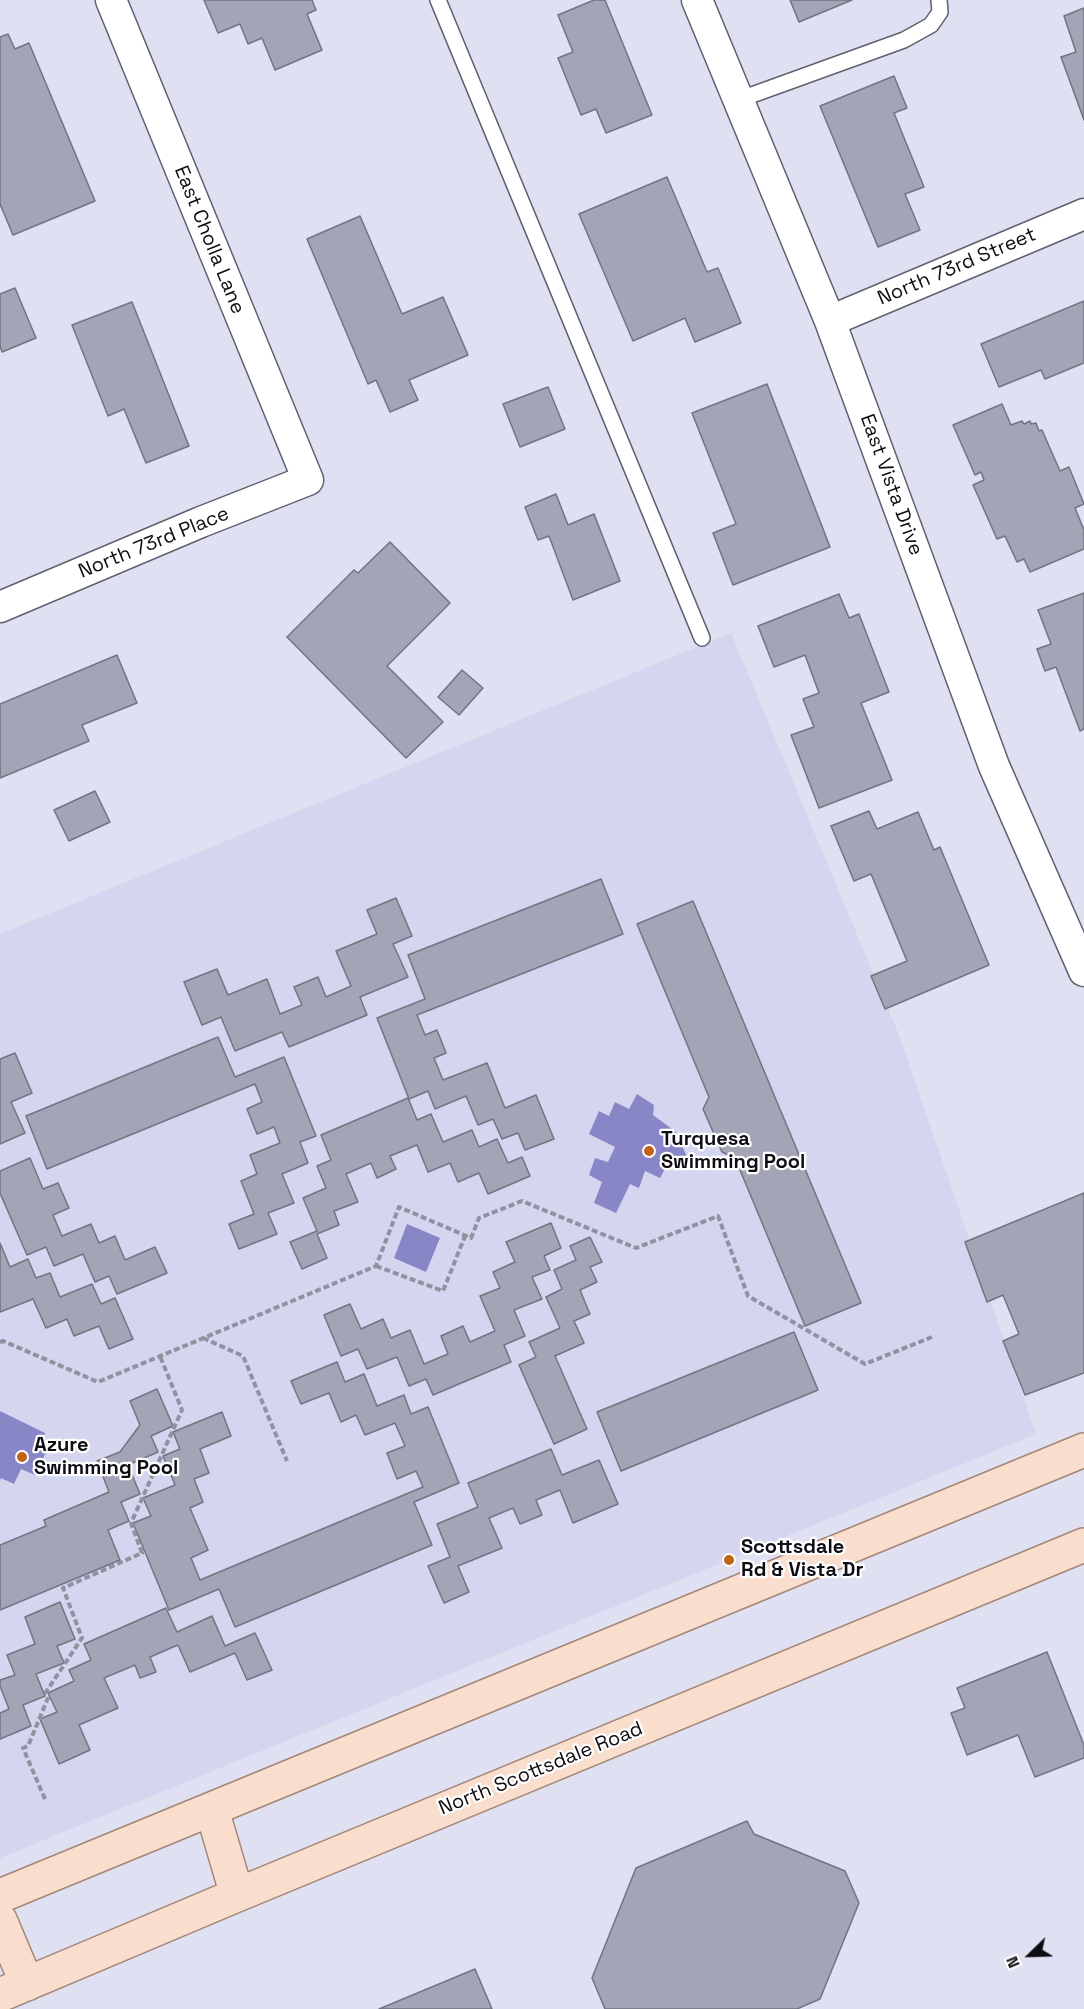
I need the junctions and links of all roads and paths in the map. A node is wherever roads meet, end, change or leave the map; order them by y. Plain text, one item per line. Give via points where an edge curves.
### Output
1 (111, 0) edge
2 (438, 0) edge
3 (697, 0) edge
4 (939, 0) edge
5 (738, 100) junction
6 (1084, 214) edge
7 (830, 321) junction
8 (308, 480) joint
9 (0, 606) edge
10 (702, 638) dead end
11 (1084, 971) edge
12 (466, 1235) junction
13 (376, 1266) junction
14 (932, 1337) dead end
15 (203, 1338) junction
16 (0, 1342) edge
17 (160, 1356) junction
18 (1084, 1450) edge
19 (287, 1461) dead end
20 (1084, 1545) edge
21 (45, 1799) dead end
22 (212, 1810) junction
23 (237, 1895) junction
24 (0, 1896) edge
25 (0, 1920) edge
26 (14, 1990) edge

1 - 8 street, East Cholla Lane
2 - 10 lane
3 - 5 street, East Vista Drive
4 - 5 lane via 940,12 931,25 904,40
5 - 7 street, East Vista Drive
6 - 7 street, North 73rd Street
7 - 11 street, East Vista Drive via 994,766
8 - 9 street, North 73rd Place
12 - 13 path via 443,1291
12 - 13 path via 399,1207
12 - 14 path via 471,1238 479,1218 522,1201 636,1248 718,1216 748,1296 865,1364
13 - 15 path
15 - 17 path
15 - 19 path via 243,1356
16 - 17 path via 98,1382
17 - 21 path via 182,1410 131,1523 142,1553 63,1588 82,1638 46,1692 48,1698 28,1746 23,1748
18 - 22 main road
20 - 23 main road, North Scottsdale Road
22 - 23 main road
22 - 24 main road
23 - 26 main road, North Scottsdale Road
25 - 26 main road

